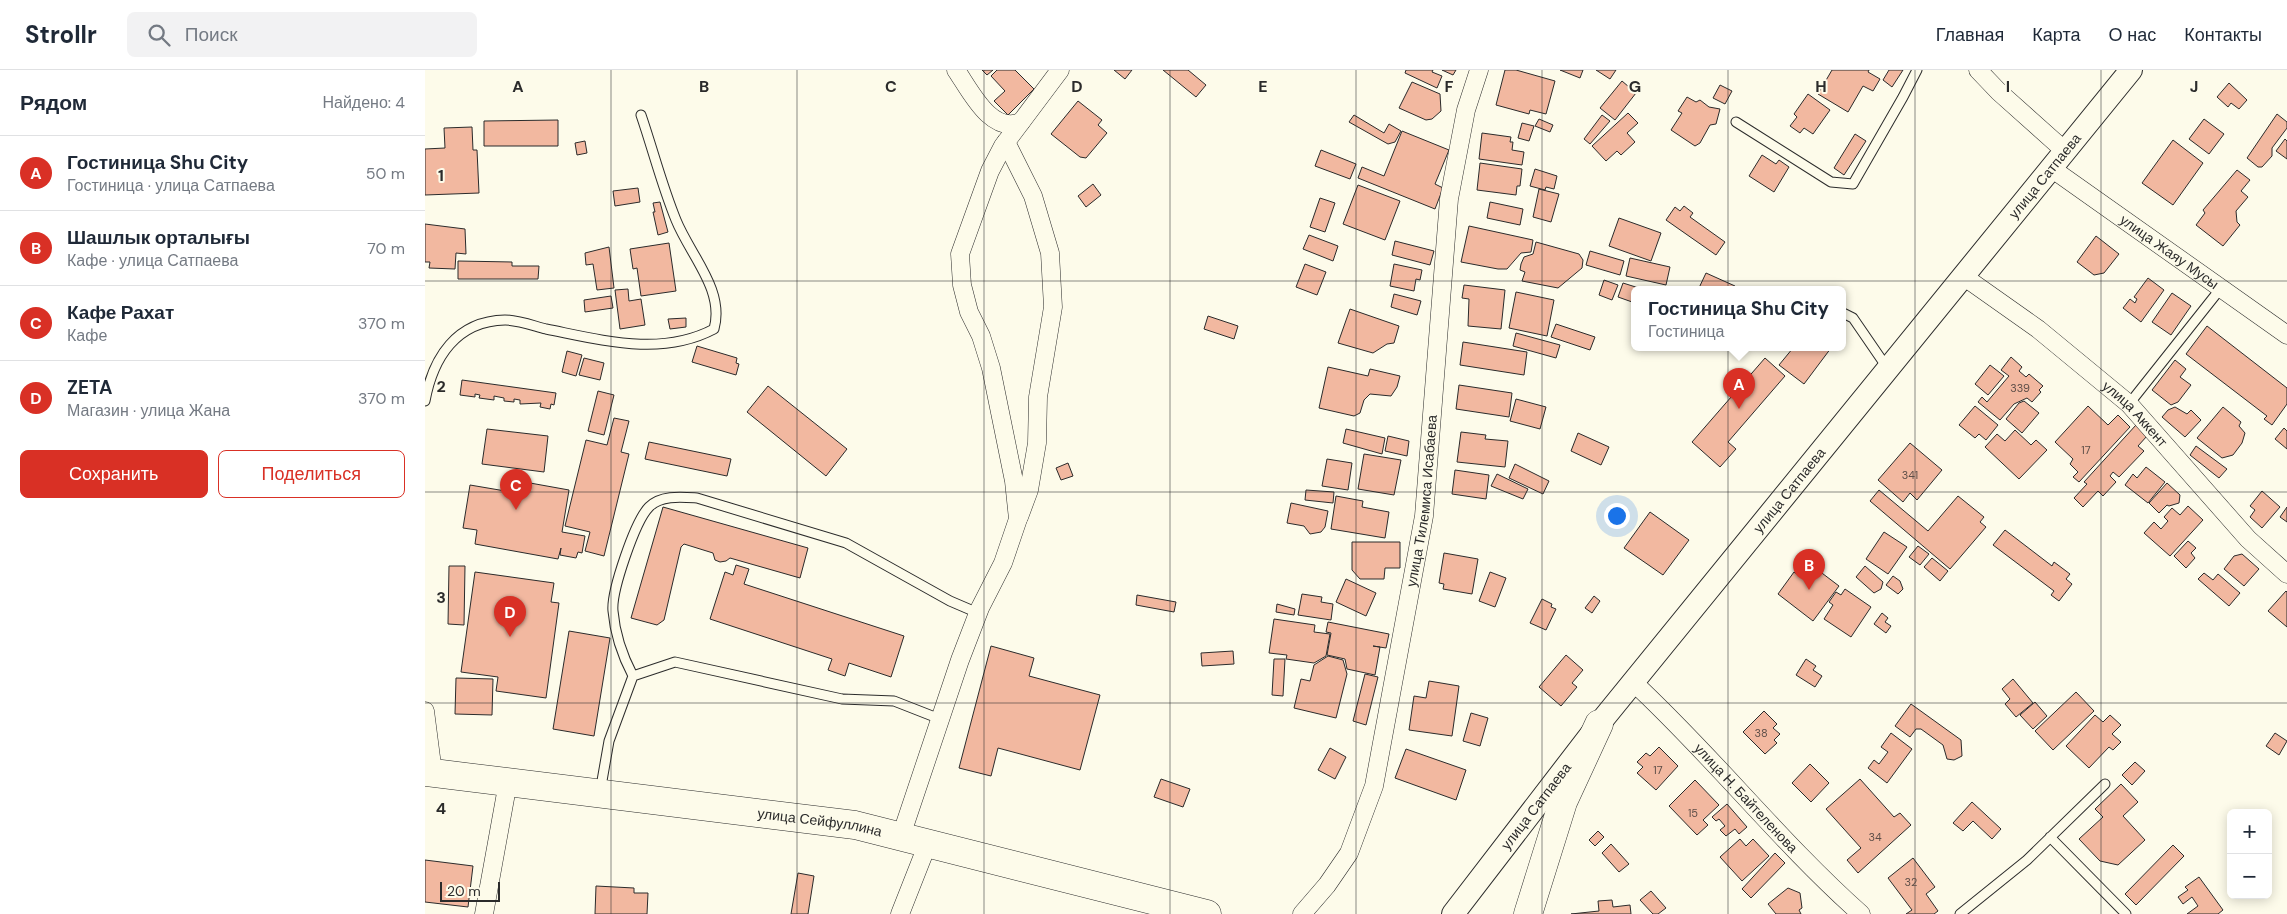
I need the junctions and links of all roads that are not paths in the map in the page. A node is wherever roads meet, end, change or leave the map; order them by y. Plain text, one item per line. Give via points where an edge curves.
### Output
1 (956, 70) edge
2 (1059, 70) edge
3 (1479, 70) edge
4 (1917, 70) edge
5 (1978, 70) edge
6 (2131, 70) edge
7 (641, 115) dead end
8 (1021, 122) junction
9 (1736, 122) dead end
10 (1006, 142) junction
11 (2058, 159) junction
12 (1963, 276) junction
13 (2221, 288) junction
14 (1846, 314) edge
15 (2287, 335) edge
16 (1888, 369) junction
17 (425, 401) edge
18 (2129, 404) junction
19 (1018, 519) junction
20 (2287, 574) edge
21 (978, 613) junction
22 (633, 676) junction
23 (1633, 682) junction
24 (425, 711) edge
25 (940, 720) junction
26 (1599, 724) junction
27 (429, 773) edge
28 (507, 782) junction
29 (2105, 784) dead end
30 (600, 793) junction
31 (901, 836) junction
32 (2051, 837) junction
33 (929, 843) junction
34 (485, 914) edge
35 (900, 914) edge
36 (1207, 914) edge
37 (1303, 914) edge
38 (1453, 914) edge
39 (1528, 914) edge
40 (1861, 914) edge
41 (1960, 914) edge
42 (2126, 914) edge

1 - 8 street via 999,124 1012,126
2 - 8 street
3 - 37 street, улица Тилемиса Исабаева via 1466,110 1449,199 1424,516 1375,786 1349,853
4 - 9 lane via 1853,184 1831,182
5 - 11 street, улица Жаяу Мусы
6 - 11 street, улица Сатпаева
7 - 17 lane via 676,221 713,292 718,315 714,329 696,338 640,345 505,320 471,327 447,345 429,378
8 - 10 street
10 - 19 street via 1033,196 1050,253 1053,307 1038,397 1037,443 1029,490
10 - 19 street via 990,171 961,254 962,285 991,368 1014,482
11 - 12 street, улица Сатпаева
11 - 13 street, улица Жаяу Мусы
12 - 16 street, улица Сатпаева
12 - 18 street, улица Аккент via 2038,329
13 - 15 street, улица Жаяу Мусы
13 - 18 lane
14 - 16 lane via 1853,318
16 - 23 street, улица Сатпаева
18 - 20 street, улица Аккент via 2248,539
19 - 21 street via 1003,563
21 - 22 lane via 846,543 697,498 671,497 649,506 629,541 612,608 619,650
21 - 25 street
22 - 25 lane via 675,662 842,699 894,702
22 - 30 lane via 609,741
23 - 26 street, улица Сатпаева
23 - 40 street, улица Н. Байтеленова via 1670,716 1825,882
24 - 27 street
25 - 31 street
26 - 38 street, улица Сатпаева
26 - 39 main road via 1563,802
27 - 28 main road, улица Сейфуллина
28 - 30 main road, улица Сейфуллина
28 - 34 street
29 - 32 lane
30 - 31 main road, улица Сейфуллина via 855,825
31 - 33 main road, улица Сейфуллина
32 - 41 lane
32 - 42 lane
33 - 35 street
33 - 36 main road, улица Сейфуллина

